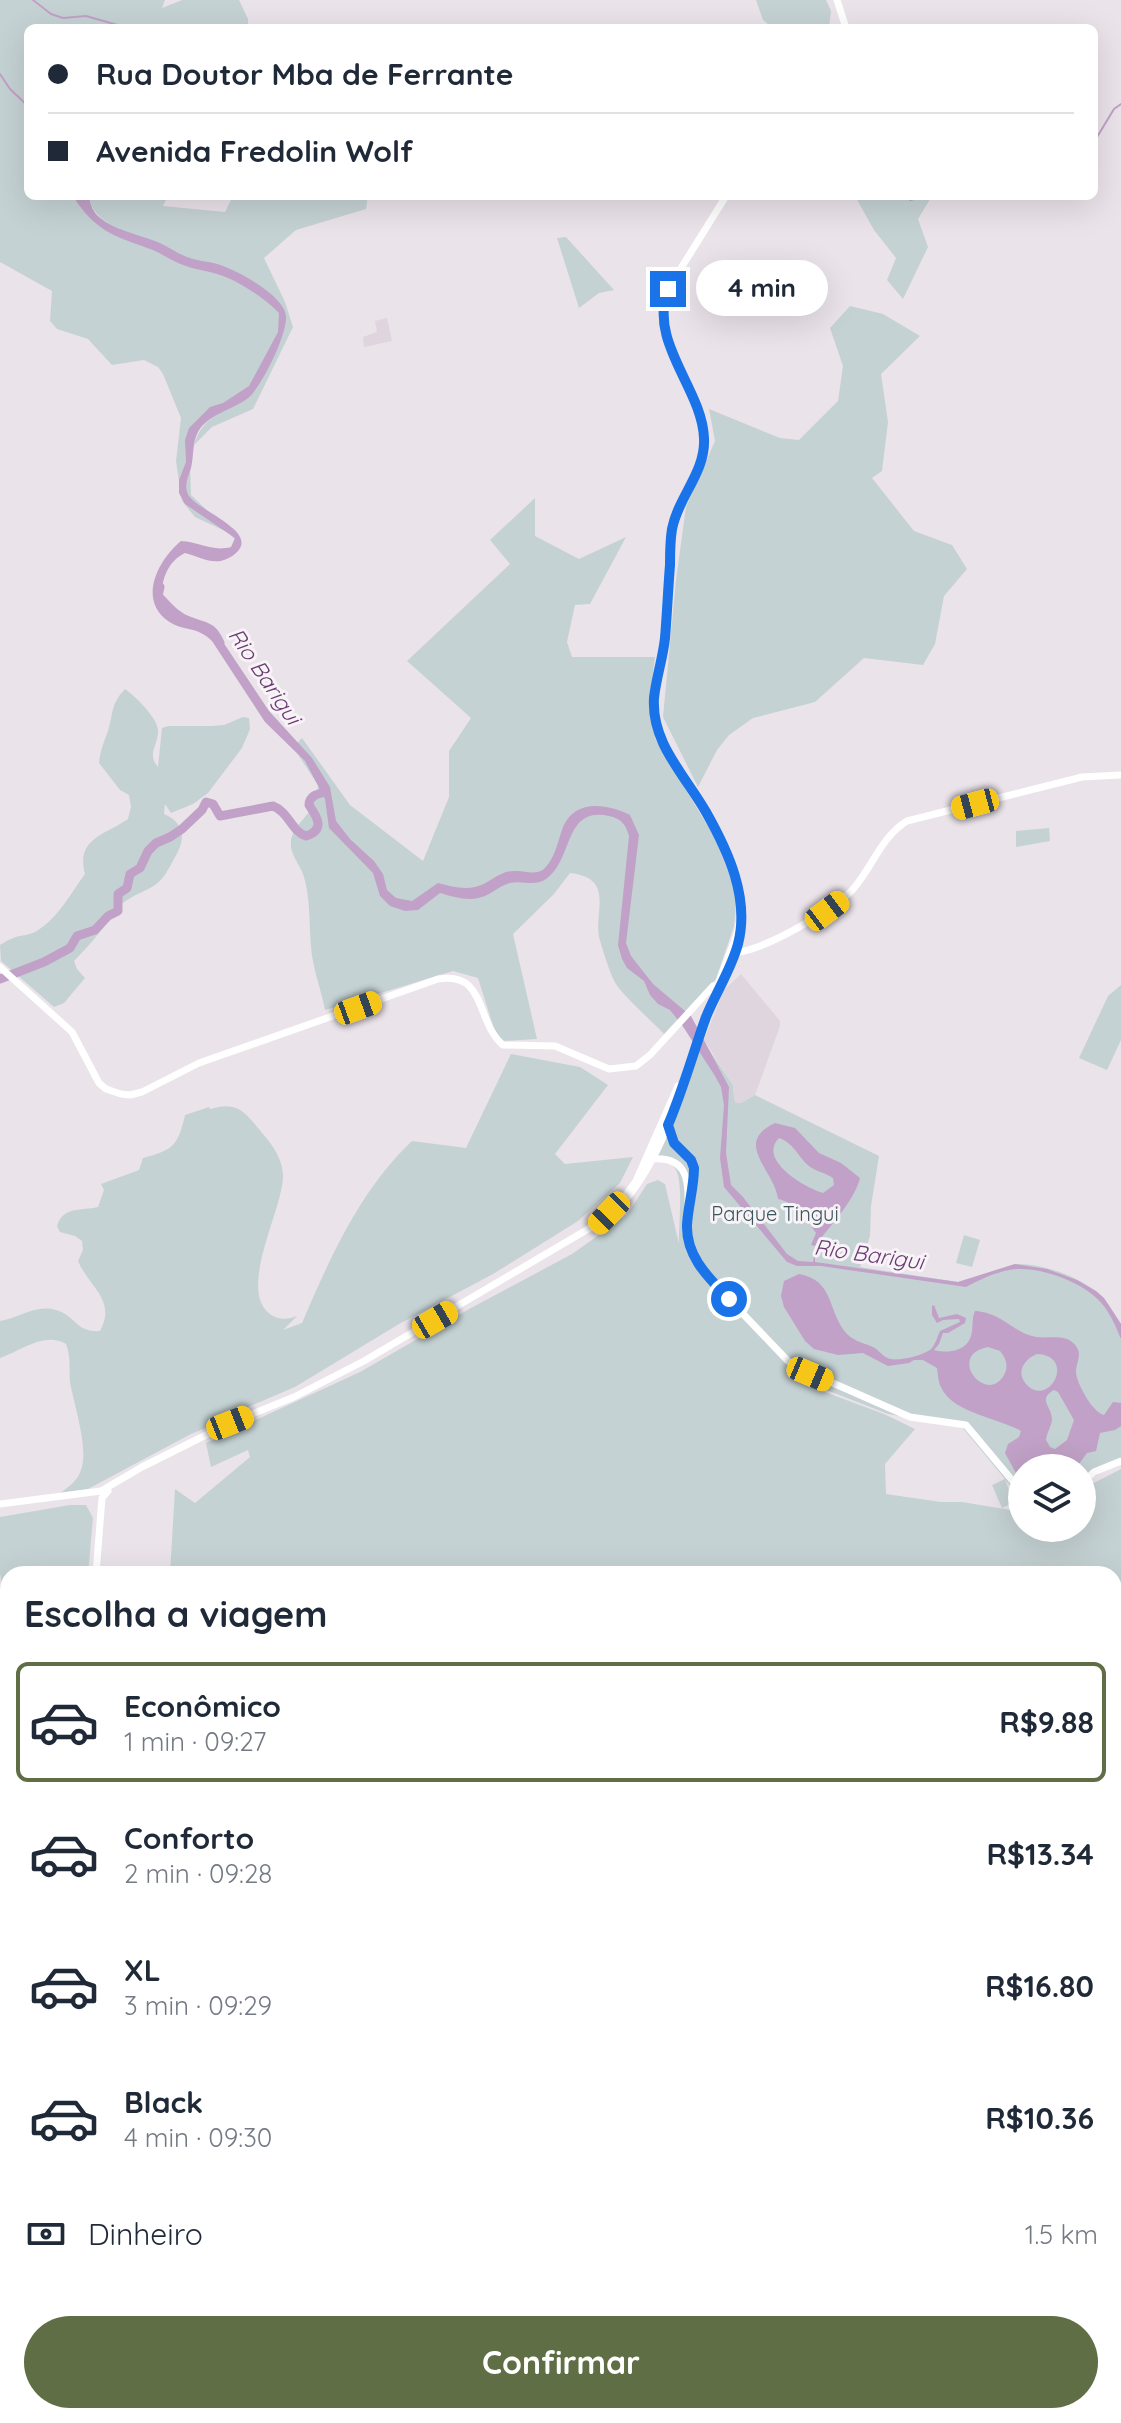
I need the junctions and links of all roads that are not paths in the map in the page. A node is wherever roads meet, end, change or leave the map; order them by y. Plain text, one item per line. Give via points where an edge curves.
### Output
1 (837, 0) edge
2 (845, 24) edge
3 (724, 200) edge
4 (1121, 775) edge
5 (733, 949) junction
6 (0, 967) edge
7 (718, 982) junction
8 (692, 1011) junction
9 (707, 1015) junction
10 (665, 1124) junction
11 (673, 1140) junction
12 (655, 1157) junction
13 (687, 1225) junction
14 (1121, 1461) edge
15 (1096, 1471) edge
16 (1008, 1475) edge
17 (100, 1495) junction
18 (0, 1504) edge
19 (97, 1566) edge

1 - 2 main road
3 - 5 main road via 668,289 664,305 669,343 705,440 672,529 664,643 654,699 661,740 705,811 738,884 741,914
4 - 5 main road via 1082,777 907,821 889,835 845,898 755,948
5 - 7 main road
5 - 9 main road
6 - 8 main road via 72,1032 99,1083 130,1095 199,1063 438,979 461,979 472,988 489,1029 503,1045 555,1046 609,1069 636,1066
7 - 8 main road
7 - 9 main road
8 - 9 main road
9 - 10 main road
10 - 11 main road
10 - 12 main road
11 - 12 main road via 670,1152
11 - 13 main road via 694,1168
12 - 13 main road via 683,1169
12 - 17 main road via 597,1225 364,1361 151,1462
13 - 16 main road via 691,1249 705,1274 788,1361 901,1414 966,1425
14 - 15 main road
17 - 18 main road
17 - 19 main road

